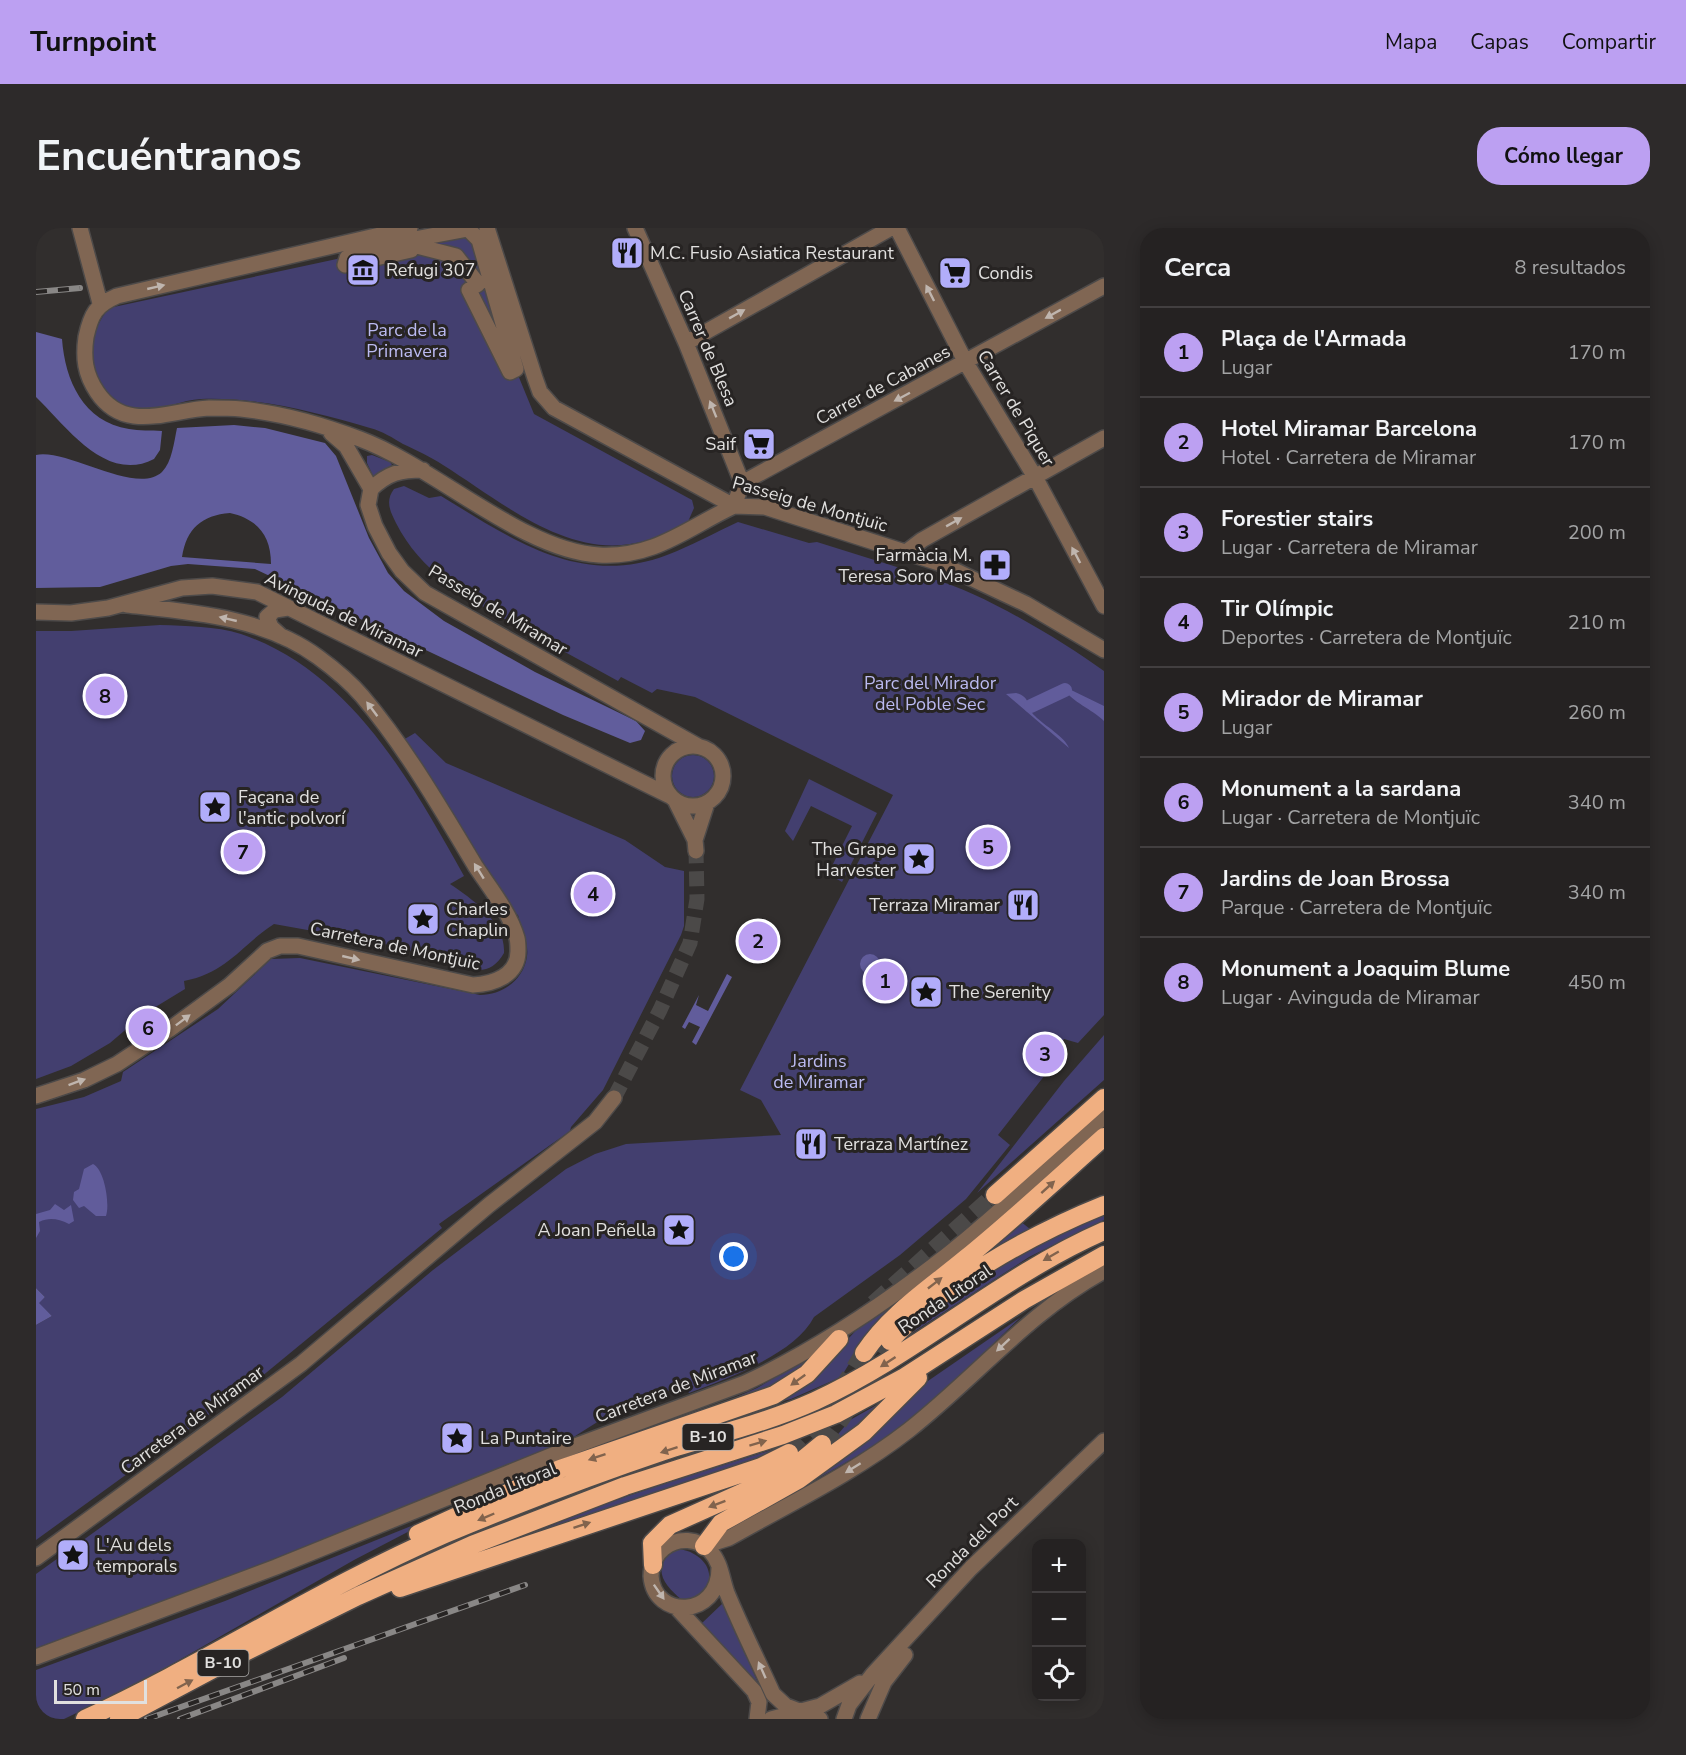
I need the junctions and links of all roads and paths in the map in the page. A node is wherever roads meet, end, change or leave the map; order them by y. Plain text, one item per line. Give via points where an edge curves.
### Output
1 (80, 228) edge
2 (338, 228) edge
3 (410, 228) edge
4 (487, 228) edge
5 (635, 228) edge
6 (891, 228) edge
7 (897, 228) edge
8 (468, 229) edge
9 (347, 242) junction
10 (1104, 286) edge
11 (100, 303) junction
12 (686, 343) junction
13 (966, 363) junction
14 (324, 428) junction
15 (1104, 438) edge
16 (374, 445) junction
17 (390, 452) junction
18 (358, 463) junction
19 (398, 470) junction
20 (423, 470) junction
21 (1035, 477) junction
22 (742, 483) junction
23 (371, 489) junction
24 (734, 506) junction
25 (905, 553) junction
26 (127, 605) junction
27 (1104, 606) edge
28 (288, 608) junction
29 (36, 612) edge
30 (284, 638) junction
31 (1104, 650) edge
32 (656, 724) junction
33 (698, 746) junction
34 (674, 752) junction
35 (664, 765) junction
36 (616, 769) junction
37 (673, 799) junction
38 (707, 803) junction
39 (36, 1096) edge
40 (614, 1098) tunnel mouth
41 (1104, 1098) edge
42 (1104, 1117) edge
43 (1104, 1137) edge
44 (994, 1195) tunnel mouth
45 (1104, 1205) edge
46 (1104, 1231) edge
47 (1104, 1255) edge
48 (1104, 1271) edge
49 (839, 1339) dead end
50 (890, 1341) tunnel mouth
51 (864, 1353) tunnel mouth
52 (937, 1357) junction
53 (1104, 1441) edge
54 (822, 1444) tunnel mouth
55 (789, 1453) tunnel mouth
56 (704, 1546) junction
57 (36, 1558) edge
58 (652, 1565) junction
59 (719, 1568) junction
60 (676, 1607) junction
61 (293, 1609) junction
62 (314, 1617) junction
63 (908, 1637) junction
64 (36, 1657) edge
65 (873, 1674) junction
66 (126, 1710) edge
67 (799, 1712) junction
68 (86, 1719) edge
69 (757, 1719) edge
70 (771, 1719) edge
71 (820, 1719) edge
72 (844, 1719) edge
73 (868, 1719) edge

1 - 11 street
2 - 9 street
3 - 9 street
4 - 24 street, Passeig de Montjuïc via 535,378 547,400 569,417
5 - 12 street, Carrer de Blesa
12 -> 6 street
13 -> 7 street, Carrer de Piquer
8 - 8 street via 404,241 347,258 345,265 411,250 409,244 456,256 478,284 469,290 510,372 516,369 479,240
11 -> 9 street
10 -> 13 street, Carrer de Cabanes
11 - 14 street, Passeig de Miramar via 88,328 83,355 88,379 103,402 124,415 147,419 209,408 242,409
22 -> 12 street, Carrer de Blesa
13 - 21 street, Carrer de Piquer
13 -> 22 street, Carrer de Cabanes
14 - 16 street
14 - 18 street, Passeig de Miramar via 346,446
15 - 21 street
16 - 17 street
16 - 18 street via 358,456
17 - 19 street
17 - 20 street
18 - 23 street, Passeig de Miramar
19 - 20 street
19 - 23 street
20 - 24 street via 519,529 569,549 599,555 660,546
25 -> 21 street
27 -> 21 street, Carrer de Piquer
22 - 24 street
23 - 32 street, Passeig de Miramar via 368,505 389,553 425,593
24 - 25 street, Passeig de Montjuïc via 765,507
25 - 31 street, Passeig de Montjuïc via 939,563 997,589
26 - 28 street, Avinguda de Miramar via 182,588 212,586 257,592
26 - 29 street, Avinguda de Miramar via 71,613
30 -> 26 street, Carretera de Montjuïc via 232,619
28 - 30 street via 275,610 267,617 271,627
28 - 36 street, Avinguda de Miramar
39 -> 30 street, Carretera de Montjuïc via 117,1064 230,985 267,951 280,946 298,946 472,985 492,984 513,968 518,954 517,938 395,739 361,695 317,656
32 - 33 street, Passeig de Miramar
32 - 34 street, Passeig de Miramar via 669,735
33 - 34 street
33 - 38 street via 714,754 723,770 720,789
34 - 35 street
35 - 36 street, Avinguda de Miramar via 651,774 639,776
35 - 37 street via 663,782
36 - 37 street, Avinguda de Miramar
37 - 38 street via 692,807
37 - 38 street via 695,845
40 - 57 street, Carretera de Miramar via 596,1122 489,1205 301,1364
41 - 44 highway
42 - 64 street, Carretera de Miramar via 948,1255 898,1292 777,1368 276,1567
51 -> 43 highway via 905,1306 965,1259
45 - 50 highway via 1001,1256 921,1311
46 -> 61 highway, Ronda Litoral / B-10 via 1026,1270 883,1366 814,1401 624,1464 506,1509 380,1564
47 - 52 highway, Ronda Litoral / B-10
48 -> 56 street via 1069,1291 1017,1332 935,1408 884,1448 729,1538
49 -> 61 highway, B-10 via 807,1374 774,1395 522,1485 424,1531
52 - 56 highway, B-10 via 864,1432 798,1480 721,1523
62 -> 52 highway, Ronda Litoral / B-10 via 511,1529 836,1414
53 - 63 street, Ronda del Port via 971,1568
54 -> 58 highway via 788,1472 670,1525 652,1543
62 -> 55 highway, B-10 via 761,1467
56 - 58 street via 678,1541 662,1549
56 - 59 street
58 -> 60 street via 658,1595
59 - 60 street via 715,1591 708,1600 698,1606
67 -> 59 street via 773,1694
60 - 69 street via 754,1691 760,1706
61 - 66 highway, Ronda Litoral / B-10
66 -> 62 highway, Ronda Litoral / B-10
63 - 65 street, Ronda del Port
63 - 73 street via 908,1649 884,1682
65 - 67 street, Ronda del Port via 841,1696
65 - 72 street, Ronda del Port via 849,1705
66 - 68 highway, Ronda Litoral / B-10
67 - 70 street, Ronda del Port
67 - 71 street

